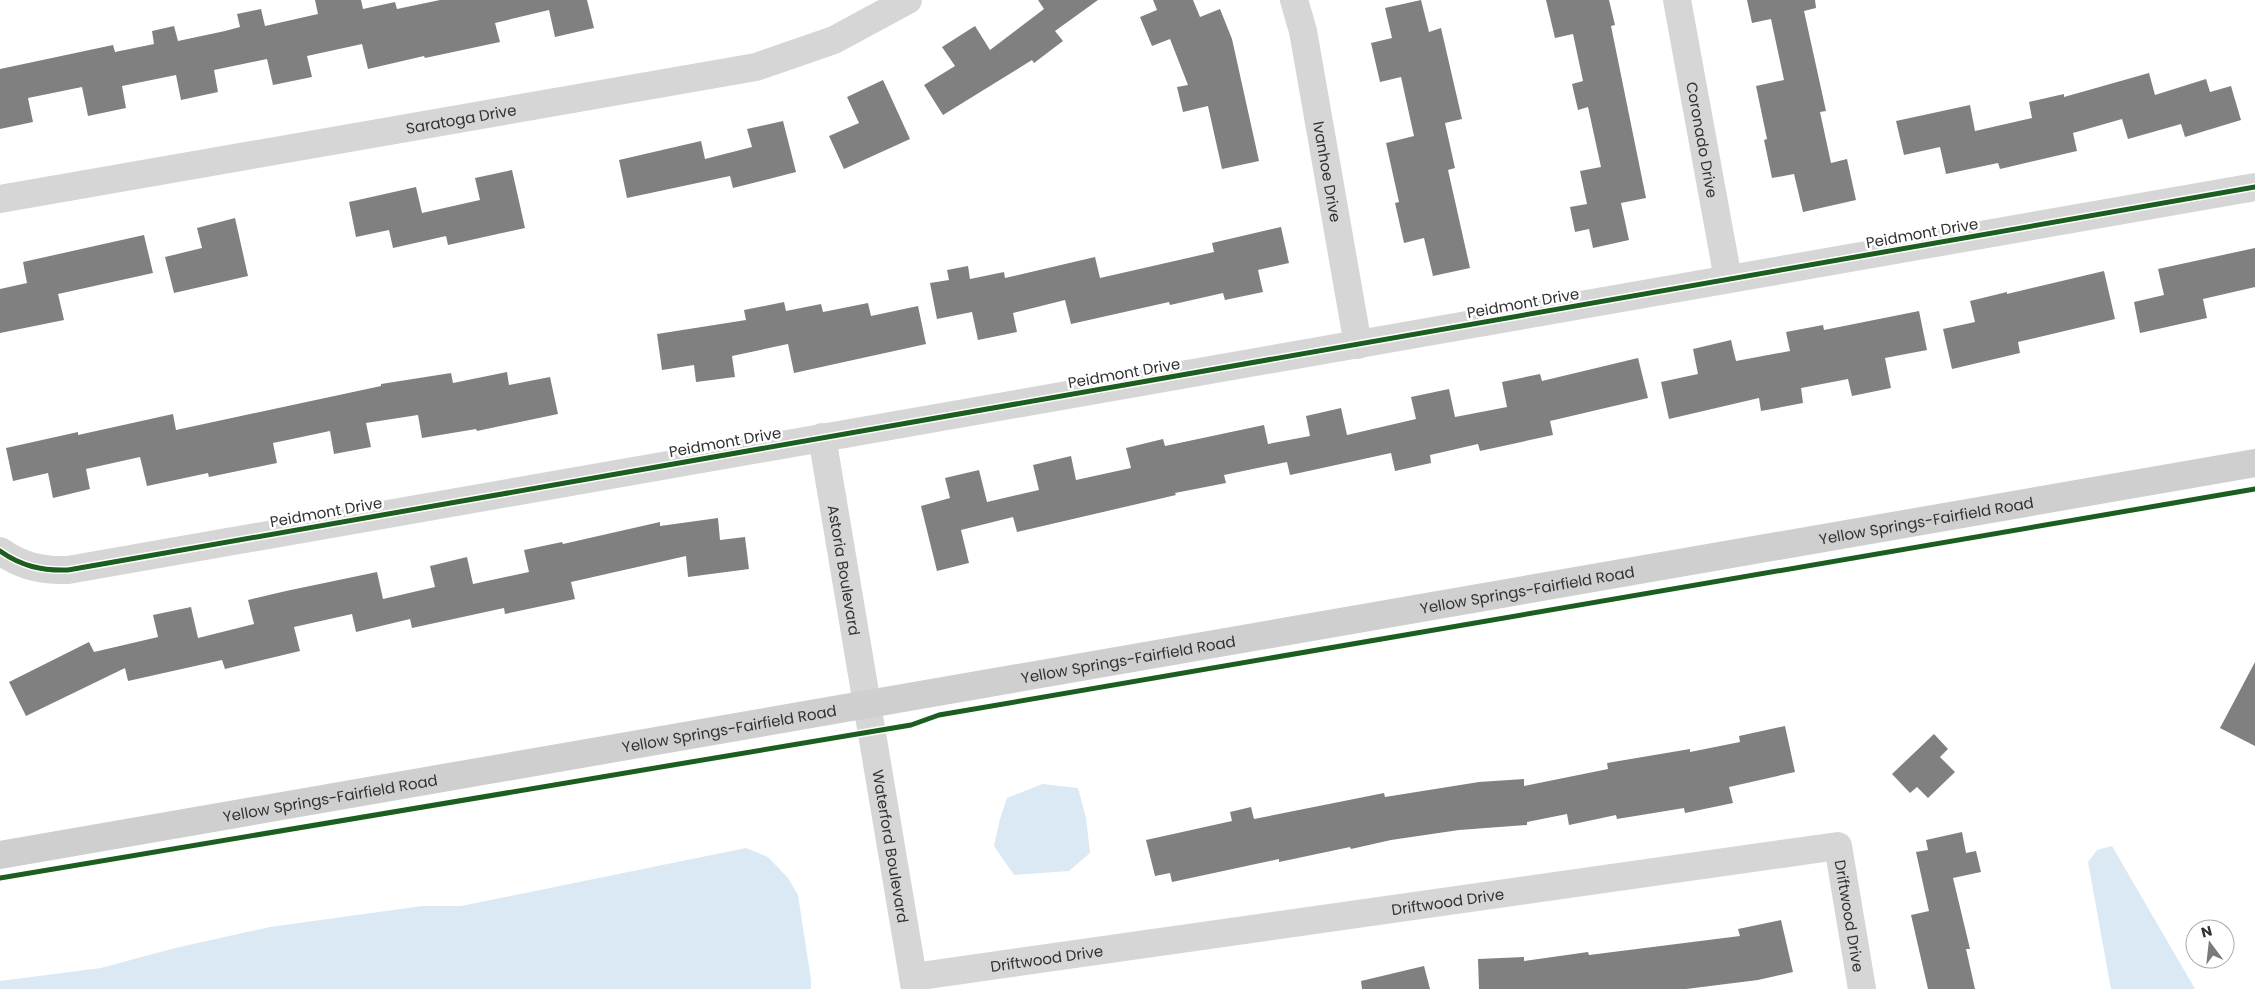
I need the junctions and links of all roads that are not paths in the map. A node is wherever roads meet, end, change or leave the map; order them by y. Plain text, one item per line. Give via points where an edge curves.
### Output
1 (908, 0) edge
2 (1294, 0) edge
3 (1677, 0) edge
4 (2255, 187) edge
5 (0, 199) edge
6 (1728, 279) junction
7 (1358, 345) junction
8 (822, 437) junction
9 (2255, 463) edge
10 (0, 551) edge
11 (868, 702) junction
12 (0, 855) edge
13 (914, 983) edge
14 (1862, 989) edge

1 - 5 street, Saratoga Drive via 834,40 756,67
2 - 7 street, Ivanhoe Drive via 1303,30
3 - 6 street, Coronado Drive
4 - 6 street, Peidmont Drive
6 - 7 street, Peidmont Drive
7 - 8 street, Peidmont Drive
8 - 10 street, Peidmont Drive via 68,570 30,567
8 - 11 street, Astoria Boulevard
9 - 11 main road, Yellow Springs-Fairfield Road
11 - 12 main road, Yellow Springs-Fairfield Road
11 - 13 street, Waterford Boulevard
13 - 14 street, Driftwood Drive via 1838,846

